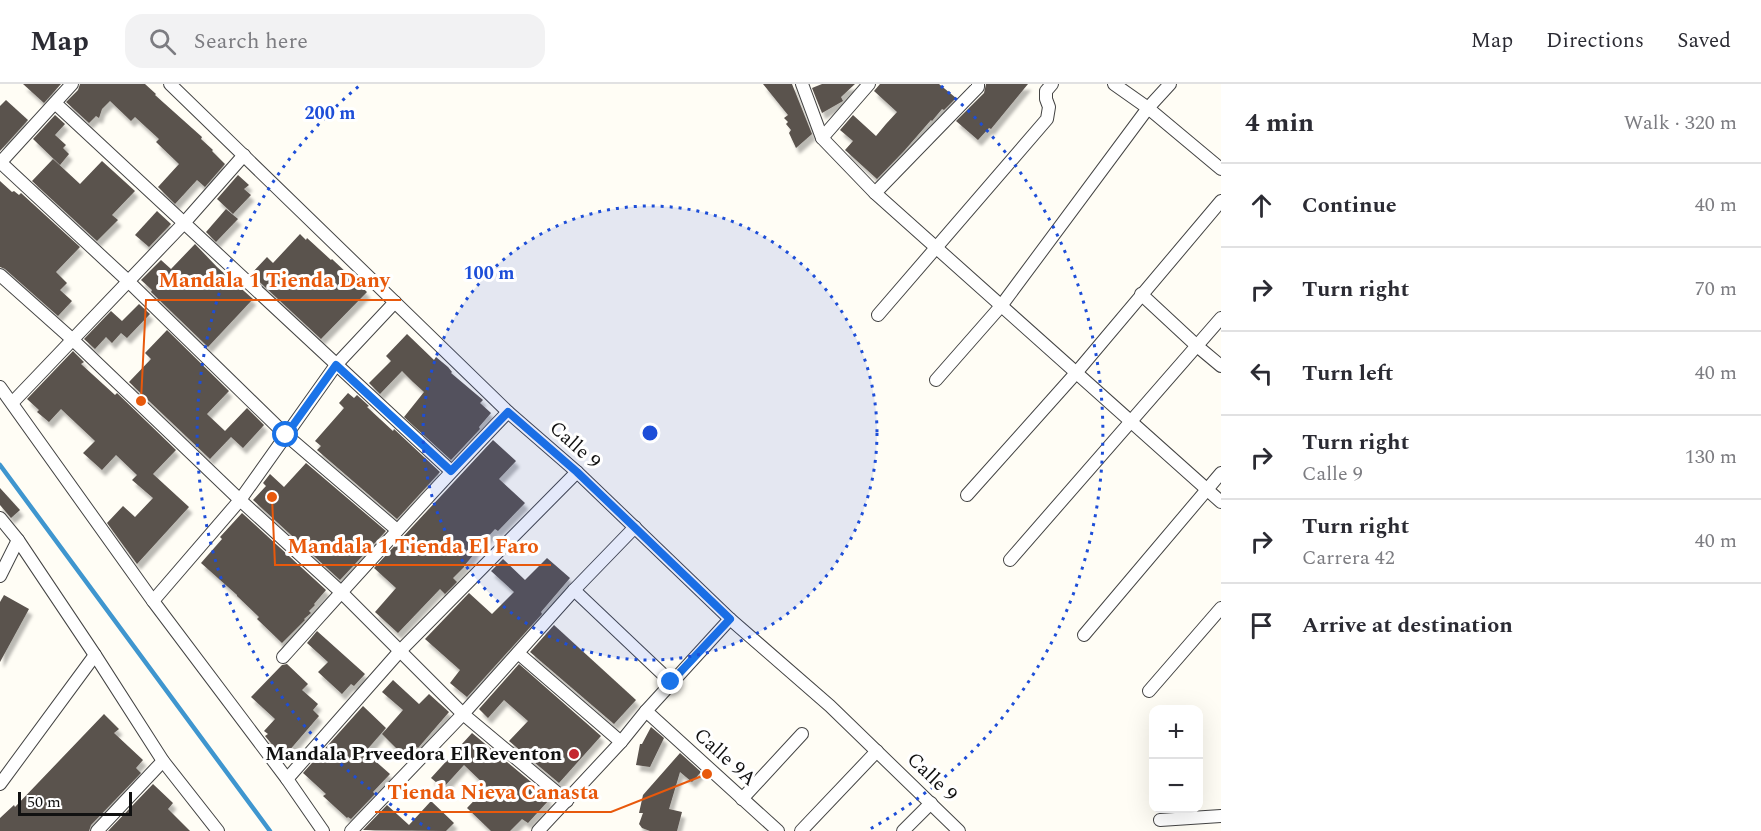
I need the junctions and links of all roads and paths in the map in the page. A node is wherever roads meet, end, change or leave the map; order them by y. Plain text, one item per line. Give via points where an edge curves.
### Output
1 (72, 84) edge
2 (170, 84) edge
3 (802, 84) edge
4 (869, 84) edge
5 (978, 84) edge
6 (1052, 84) edge
7 (1114, 84) edge
8 (1170, 84) edge
9 (55, 103) junction
10 (1148, 108) junction
11 (822, 138) junction
12 (244, 156) junction
13 (0, 162) edge
14 (1219, 163) edge
15 (875, 194) junction
16 (1221, 201) edge
17 (184, 223) junction
18 (937, 248) junction
19 (0, 275) edge
20 (128, 282) junction
21 (1141, 294) junction
22 (395, 302) junction
23 (1001, 306) junction
24 (878, 315) dead end
25 (1221, 318) edge
26 (73, 340) junction
27 (1197, 346) junction
28 (336, 365) junction
29 (1221, 366) edge
30 (1076, 373) junction
31 (936, 380) dead end
32 (0, 387) edge
33 (13, 402) junction
34 (508, 412) junction
35 (1131, 422) junction
36 (286, 435) junction
37 (451, 471) junction
38 (577, 472) junction
39 (1221, 473) edge
40 (1207, 490) junction
41 (967, 495) dead end
42 (240, 500) junction
43 (1221, 502) edge
44 (0, 518) edge
45 (635, 527) junction
46 (397, 530) junction
47 (18, 540) junction
48 (1010, 560) dead end
49 (0, 576) edge
50 (574, 590) junction
51 (341, 592) junction
52 (153, 600) junction
53 (1221, 608) edge
54 (730, 619) junction
55 (1084, 635) dead end
56 (399, 651) junction
57 (518, 654) junction
58 (95, 655) junction
59 (283, 657) dead end
60 (671, 682) junction
61 (1149, 692) dead end
62 (646, 711) junction
63 (463, 714) junction
64 (802, 734) dead end
65 (621, 742) junction
66 (877, 751) junction
67 (163, 761) junction
68 (287, 779) junction
69 (0, 784) edge
70 (742, 799) junction
71 (567, 801) junction
72 (931, 803) junction
73 (1221, 816) edge
74 (1160, 820) dead end
75 (211, 828) edge
76 (97, 831) edge
77 (323, 831) edge
78 (351, 831) edge
79 (538, 831) edge
80 (778, 831) edge
81 (801, 831) edge
82 (903, 831) edge
83 (959, 831) edge

1 - 9 street
2 - 12 street, Calle 9
3 - 11 street
4 - 11 street
5 - 15 street
6 - 18 street via 1046,91 1047,119
7 - 10 street
8 - 10 street
9 - 13 street
9 - 17 street
10 - 14 street
10 - 23 street
11 - 15 street
12 - 17 street
12 - 22 street, Calle 9
13 - 20 street
15 - 18 street
16 - 21 street
17 - 20 street
17 - 28 street
18 - 23 street
18 - 24 street
19 - 26 street
20 - 26 street
20 - 36 street
21 - 27 street
21 - 30 street
22 - 28 street
22 - 34 street, Calle 9
23 - 30 street
23 - 31 street
25 - 27 street
26 - 33 street
26 - 42 street
27 - 29 street
27 - 35 street
28 - 36 street
28 - 37 street
30 - 35 street
30 - 41 street
32 - 33 street
33 - 52 street
34 - 37 street
34 - 38 street, Calle 9
35 - 40 street
35 - 48 street
36 - 42 street
36 - 46 street
37 - 46 street
38 - 45 street, Calle 9
38 - 56 street
39 - 40 street
40 - 43 street
40 - 55 street
42 - 51 street
42 - 52 street
44 - 47 street
45 - 50 street
45 - 54 street, Calle 9
46 - 51 street
47 - 49 street
47 - 58 street
50 - 57 street
50 - 60 street
51 - 56 street
51 - 59 street
52 - 68 street
53 - 61 street
54 - 60 street
54 - 66 street, Calle 9
56 - 63 street
56 - 68 street
57 - 63 street
57 - 65 street
58 - 67 street
58 - 69 street
60 - 62 street
62 - 65 street
62 - 70 street, Calle 9A
63 - 71 street
63 - 78 street
64 - 70 street
65 - 71 street
66 - 72 street, Calle 9
66 - 81 street
67 - 75 street
67 - 76 street
68 - 77 street
70 - 80 street, Calle 9A
71 - 79 street
72 - 82 street
72 - 83 street, Calle 9
73 - 74 street

